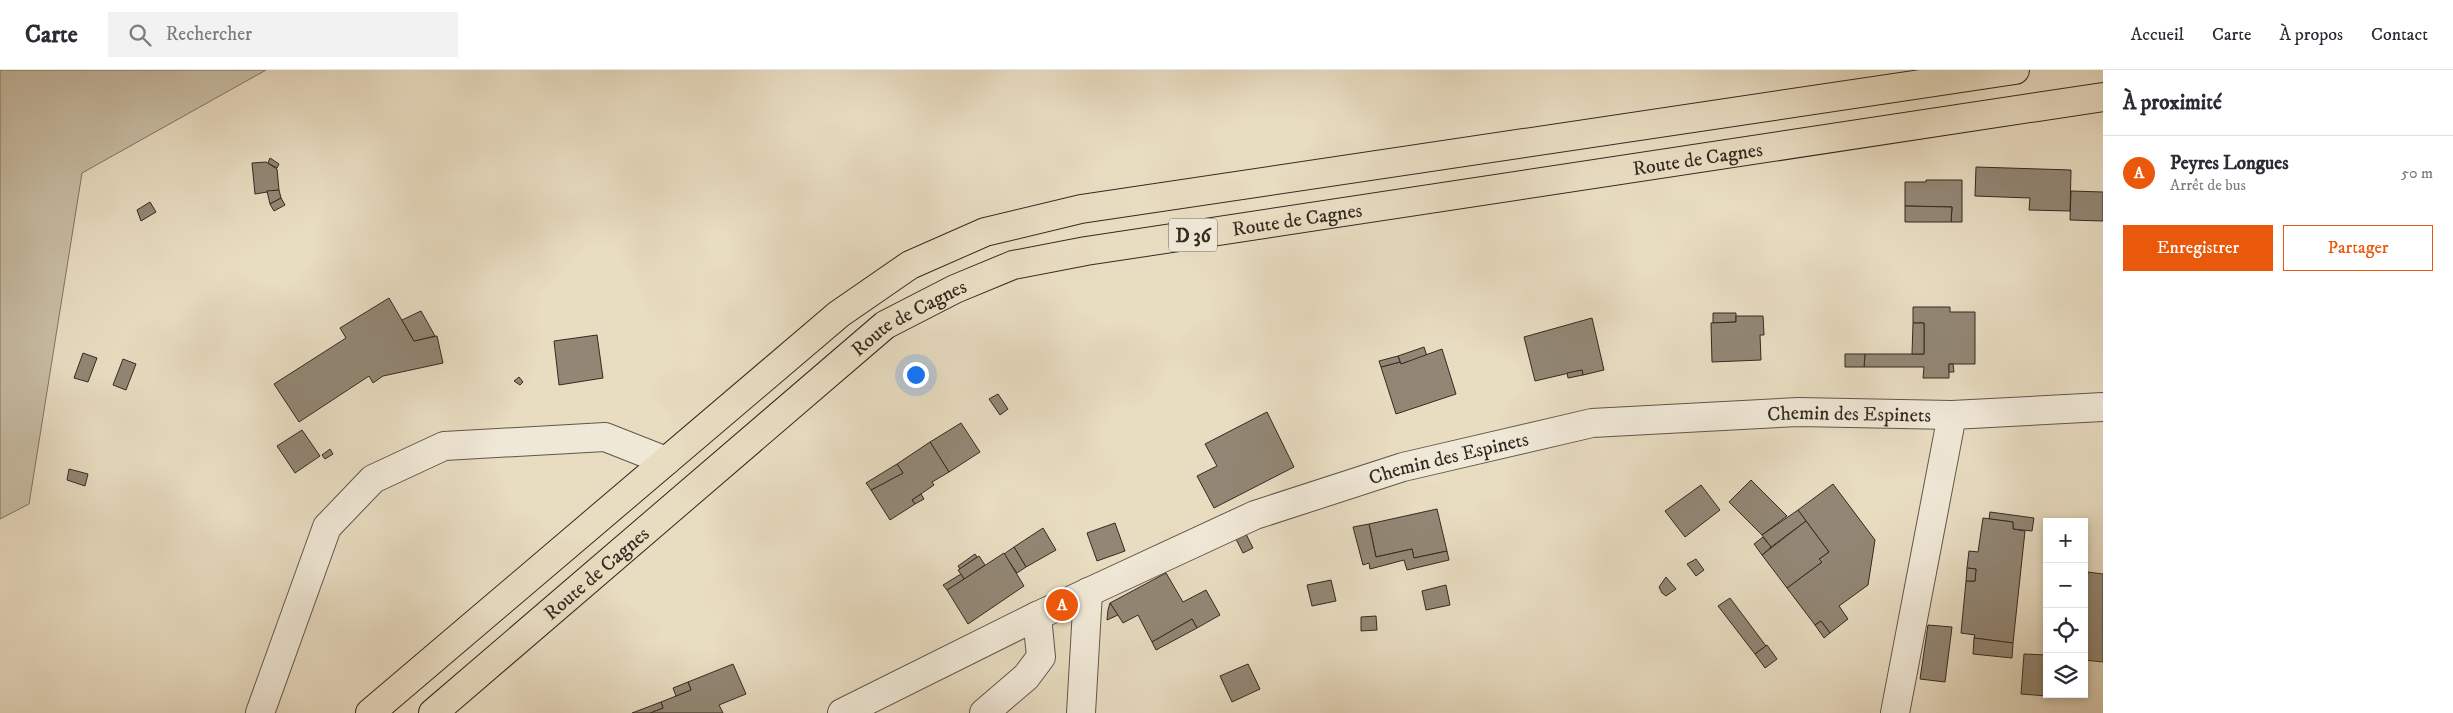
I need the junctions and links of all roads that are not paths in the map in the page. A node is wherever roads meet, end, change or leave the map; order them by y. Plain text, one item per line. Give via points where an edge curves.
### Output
1 (2015, 70) edge
2 (2103, 97) edge
3 (2103, 407) edge
4 (1952, 415) junction
5 (666, 461) junction
6 (1088, 592) junction
7 (1037, 616) junction
8 (260, 713) edge
9 (370, 713) edge
10 (433, 713) edge
11 (842, 713) edge
12 (984, 713) edge
13 (1081, 713) edge
14 (1895, 713) edge

1 - 5 main road, Route de Cagnes / D 36 via 1080,209 985,232 910,265 839,314
2 - 10 main road, Route de Cagnes / D 36 via 1086,251 1013,265 955,288 884,325
3 - 4 street, Chemin des Espinets
4 - 6 street, Chemin des Espinets via 1798,412 1592,423 1403,467 1255,515
4 - 14 street
5 - 8 street via 604,437 444,446 373,479 327,526
5 - 9 main road, Route de Cagnes / D 36
6 - 7 street, Chemin des Espinets
6 - 13 street
7 - 11 street, Chemin des Espinets
7 - 12 street via 1041,657 1026,677

